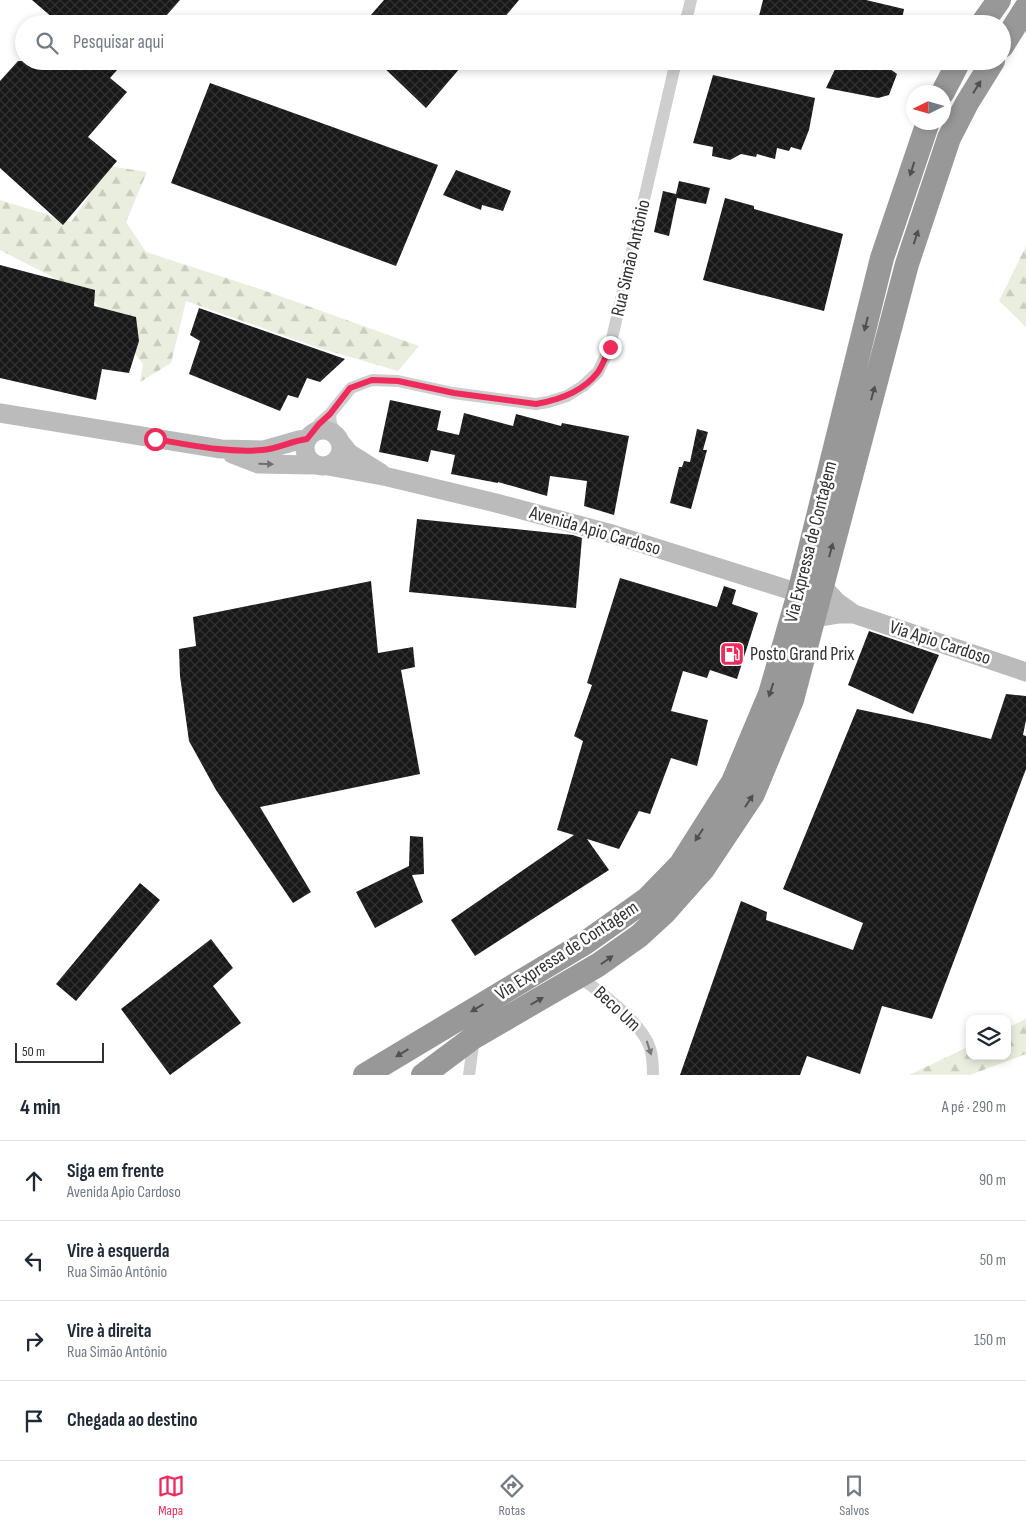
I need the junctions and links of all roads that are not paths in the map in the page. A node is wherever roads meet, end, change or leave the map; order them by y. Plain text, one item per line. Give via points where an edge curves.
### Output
1 (691, 0) edge
2 (999, 0) edge
3 (1026, 8) edge
4 (687, 15) edge
5 (988, 15) edge
6 (1011, 32) edge
7 (674, 70) edge
8 (954, 70) edge
9 (987, 70) edge
10 (947, 85) edge
11 (925, 130) edge
12 (0, 413) edge
13 (330, 414) junction
14 (309, 436) junction
15 (339, 440) junction
16 (221, 450) junction
17 (321, 466) junction
18 (388, 477) junction
19 (822, 586) junction
20 (799, 593) junction
21 (854, 614) junction
22 (813, 618) junction
23 (1026, 672) edge
24 (572, 981) junction
25 (474, 1037) junction
26 (365, 1075) edge
27 (423, 1075) edge
28 (469, 1075) edge
29 (653, 1075) edge

1 - 4 street
2 - 5 highway
3 - 6 highway
7 - 13 street, Rua Simão Antônio via 610,347 598,372 567,396 536,404 454,393 398,381 372,380 350,388
8 - 10 highway
19 -> 9 highway, Via Expressa de Contagem via 910,255 949,138
11 -> 20 highway, Via Expressa de Contagem via 882,258
12 - 16 street, Avenida Apio Cardoso
13 - 14 street, Rua Simão Antônio
13 - 15 street
14 - 15 street via 325,430
14 - 16 street, Avenida Apio Cardoso via 264,450
14 - 17 street via 305,454 308,460
15 - 17 street via 339,458 334,463
15 - 18 street, Avenida Apio Cardoso via 349,453
16 -> 17 street, Avenida Apio Cardoso via 258,464
17 - 18 street, Avenida Apio Cardoso
18 - 20 street, Avenida Apio Cardoso via 612,534
19 - 21 street, Via Apio Cardoso
19 - 22 highway, Via Expressa de Contagem
20 -> 26 highway, Via Expressa de Contagem via 770,694 734,782 681,864 647,899 586,943
21 - 22 street, Via Apio Cardoso
21 - 23 street, Via Apio Cardoso
24 -> 22 highway, Via Expressa de Contagem via 639,936 664,913 703,869 753,794 792,700
25 -> 24 highway, Via Expressa de Contagem
24 -> 29 street, Beco Um via 594,987 644,1035 650,1047
25 - 27 highway, Via Expressa de Contagem
25 - 28 street

